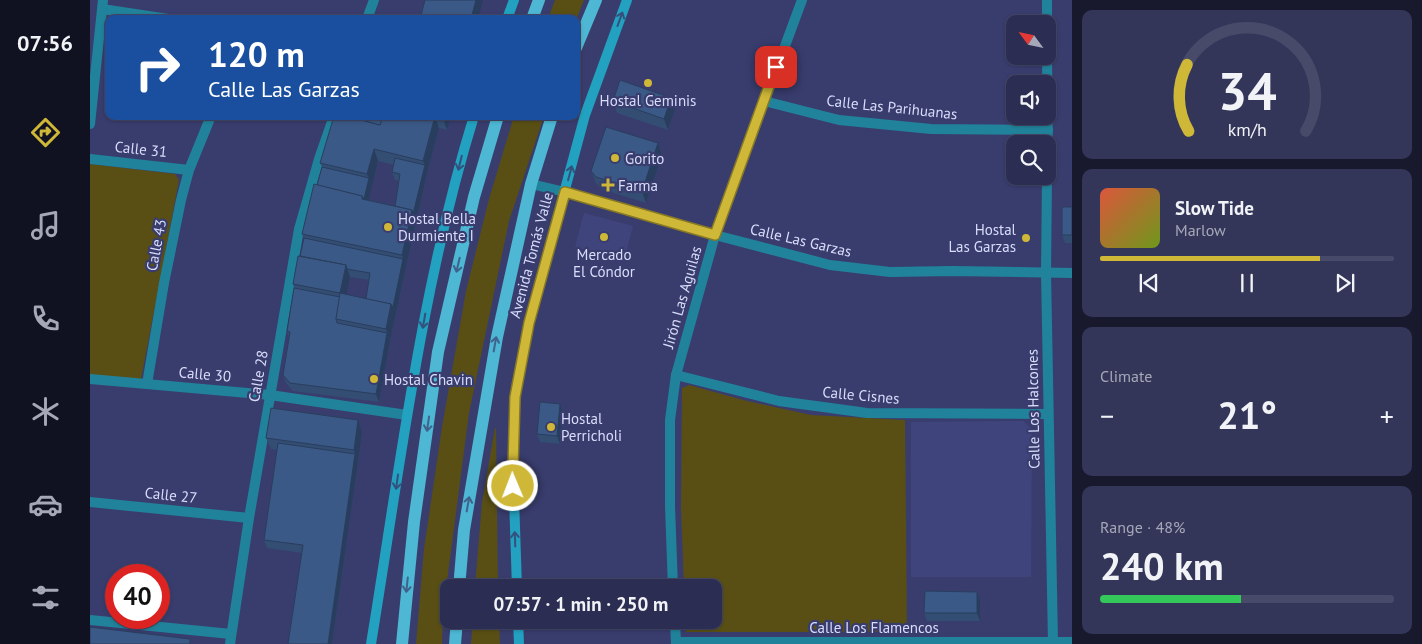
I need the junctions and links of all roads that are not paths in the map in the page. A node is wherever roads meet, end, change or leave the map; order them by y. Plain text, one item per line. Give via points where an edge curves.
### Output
1 (374, 0) edge
2 (514, 0) edge
3 (539, 0) edge
4 (596, 0) edge
5 (627, 0) edge
6 (802, 0) edge
7 (1047, 0) edge
8 (102, 5) edge
9 (149, 15) edge
10 (368, 15) edge
11 (508, 15) edge
12 (533, 15) edge
13 (1047, 15) edge
14 (580, 38) edge
15 (1047, 65) edge
16 (764, 101) junction
17 (209, 120) edge
18 (333, 120) edge
19 (473, 120) edge
20 (497, 120) edge
21 (551, 120) edge
22 (90, 124) edge
23 (1048, 130) junction
24 (1048, 135) edge
25 (90, 159) edge
26 (189, 170) junction
27 (531, 184) junction
28 (1047, 185) edge
29 (565, 192) junction
30 (715, 235) junction
31 (1046, 273) junction
32 (1072, 273) edge
33 (676, 375) junction
34 (90, 379) edge
35 (147, 384) junction
36 (270, 395) junction
37 (1048, 414) junction
38 (407, 415) junction
39 (90, 502) edge
40 (249, 518) junction
41 (460, 579) edge
42 (517, 579) edge
43 (673, 579) edge
44 (90, 620) edge
45 (456, 629) edge
46 (518, 629) edge
47 (675, 629) edge
48 (230, 639) edge
49 (1053, 642) junction
50 (1072, 642) edge
51 (676, 643) edge
52 (371, 644) edge
53 (402, 644) edge
54 (455, 644) edge
55 (519, 644) edge

1 - 10 street
2 - 11 street
3 - 12 main road
4 - 14 main road
29 -> 5 street, Avenida Tomás Valle via 586,115
6 - 16 street, Jirón Las Aguilas
7 - 13 street
8 - 9 street
8 - 22 street
15 - 23 street
16 - 23 street, Calle Las Parihuanas via 838,120 931,130
16 - 30 street, Jirón Las Aguilas
17 - 26 street, Calle 43
18 - 36 street, Calle 28 via 299,229
19 -> 38 street via 430,286
20 -> 53 main road via 474,197 438,352 414,522
21 - 27 main road, Avenida Tomás Valle
23 - 24 street
25 - 26 street, Calle 31
26 - 35 street, Calle 43 via 166,274
27 - 29 street, Calle Las Garzas
41 -> 27 main road, Avenida Tomás Valle via 464,530 497,337
28 - 31 street, Calle Los Halcones
29 - 30 street, Calle Las Garzas
42 -> 29 street, Avenida Tomás Valle via 513,467 515,397 529,323
30 - 31 street, Calle Las Garzas via 830,265 890,272
30 - 33 street, Jirón Las Aguilas
31 - 32 street, Calle Las Garzas
31 - 37 street, Calle Los Halcones
33 - 37 street, Calle Cisnes via 779,401 867,413
33 - 43 street, Jirón Las Aguilas via 670,430
34 - 35 street, Calle 30
35 - 36 street, Calle 30
36 - 38 street, Calle 30
36 - 40 street, Calle 28
37 - 49 street, Calle Los Halcones
38 -> 52 street
39 - 40 street, Calle 27
40 - 48 street, Calle 28
44 - 48 street
45 - 54 main road
46 - 55 street
47 - 51 street
49 - 50 street, Calle Los Flamencos
49 - 51 street, Calle Los Flamencos

